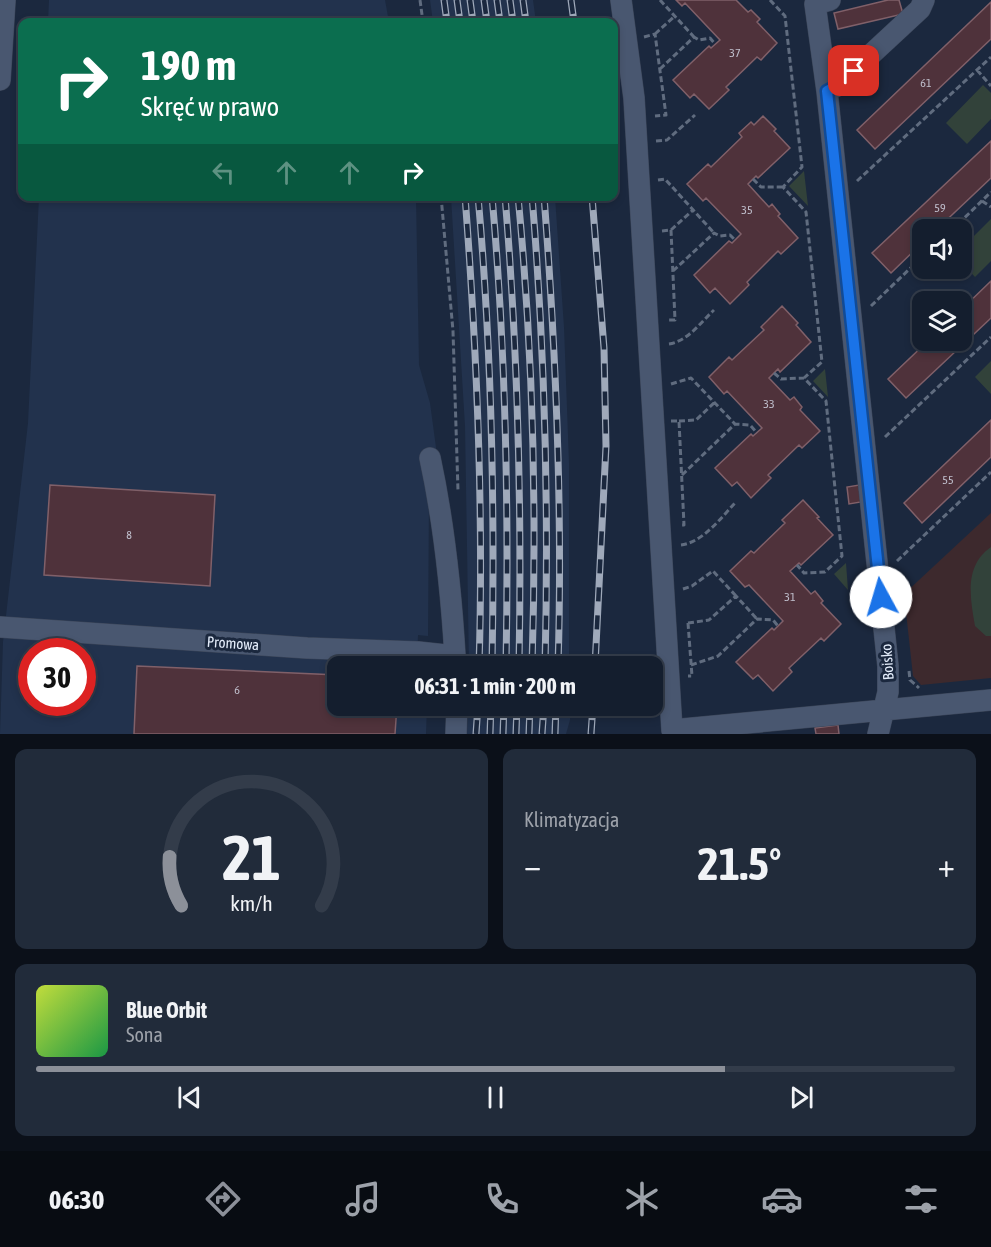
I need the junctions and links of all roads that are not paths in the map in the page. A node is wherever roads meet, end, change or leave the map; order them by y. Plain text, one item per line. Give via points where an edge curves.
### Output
1 (5, 0) edge
2 (621, 0) edge
3 (924, 0) edge
4 (823, 2) edge
5 (0, 80) edge
6 (827, 91) junction
7 (430, 458) dead end
8 (0, 627) edge
9 (434, 656) edge
10 (455, 656) edge
11 (991, 700) edge
12 (884, 710) junction
13 (457, 716) edge
14 (690, 731) edge
15 (456, 734) edge
16 (878, 734) edge

1 - 5 street
2 - 14 street via 634,98 672,730
3 - 6 street via 920,9
4 - 6 street, Boisko
6 - 12 street, Boisko via 888,666
7 - 10 street via 447,557
8 - 9 street, Promowa
11 - 12 street
12 - 14 street
12 - 16 street, Boisko
13 - 15 street

